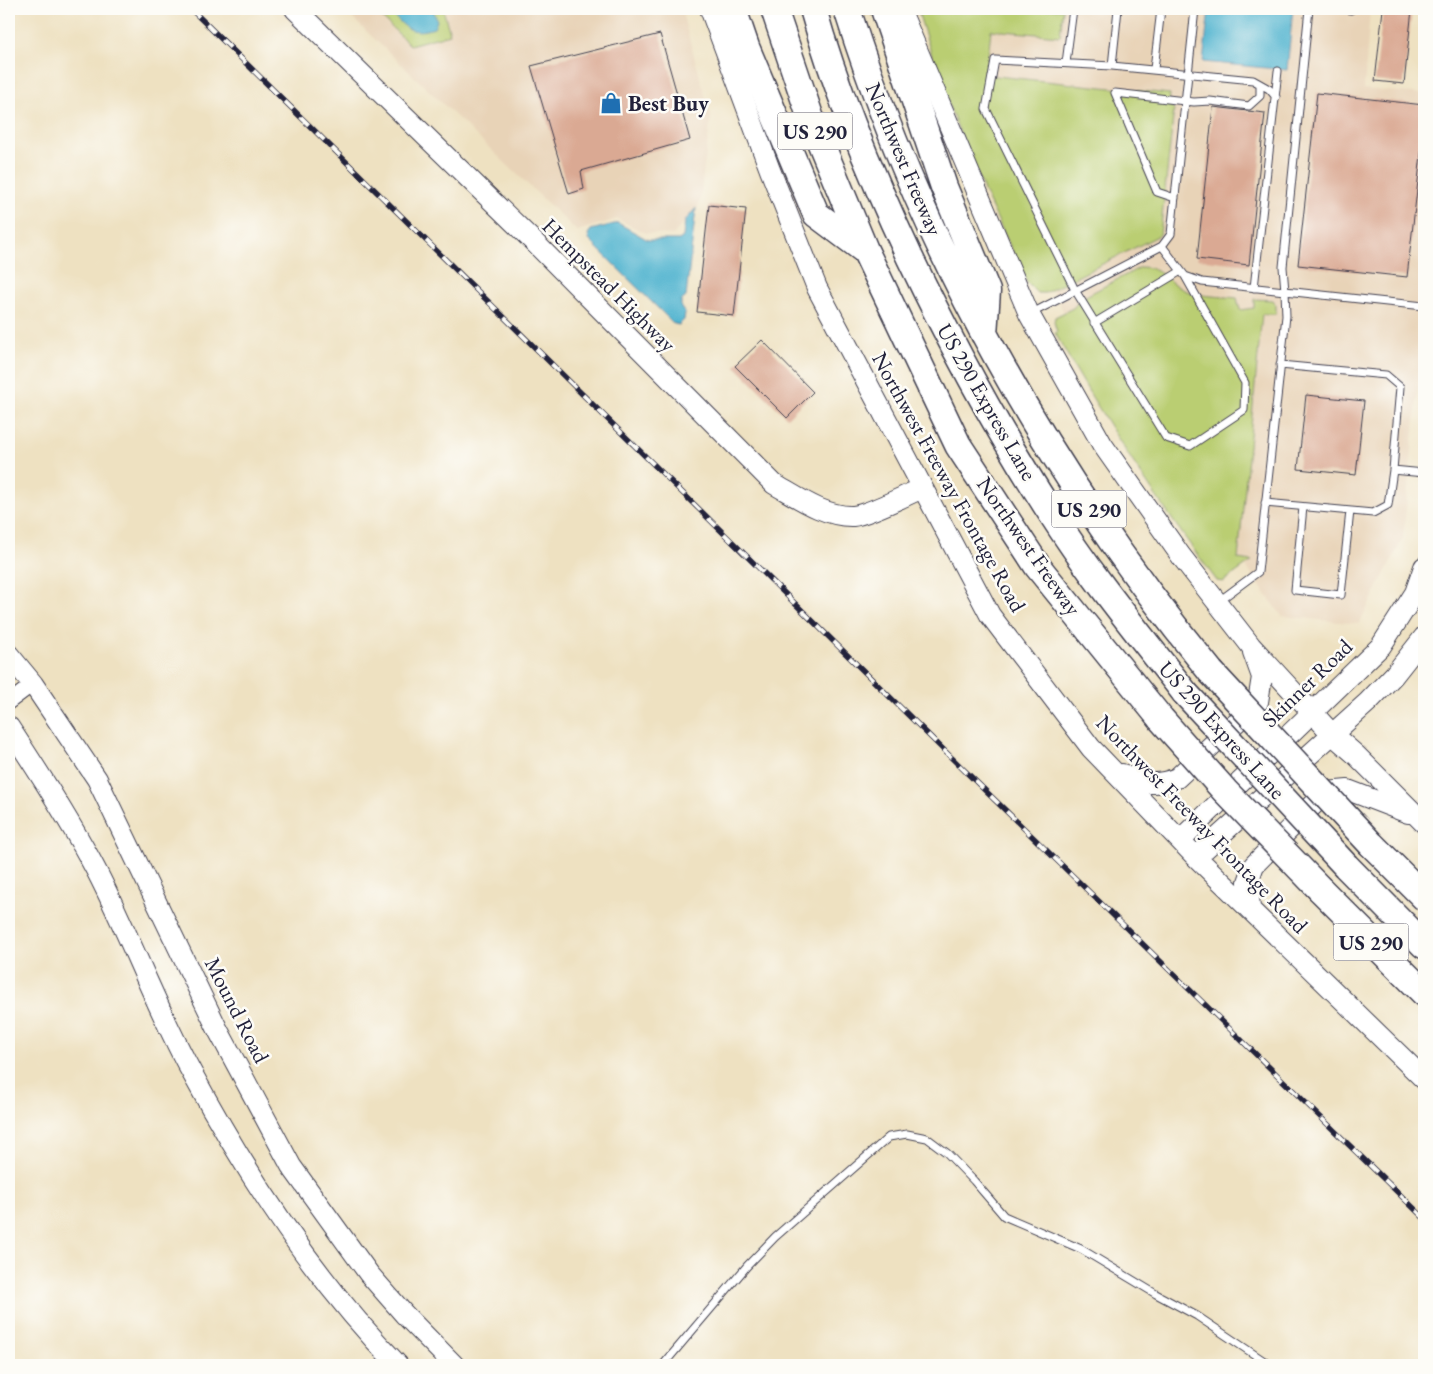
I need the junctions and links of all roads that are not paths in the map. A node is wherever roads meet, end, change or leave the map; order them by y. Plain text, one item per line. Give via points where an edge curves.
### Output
1 (294, 9) edge
2 (710, 9) edge
3 (733, 9) edge
4 (774, 9) edge
5 (812, 9) edge
6 (847, 9) edge
7 (884, 9) edge
8 (900, 9) edge
9 (1073, 9) edge
10 (1118, 9) edge
11 (1161, 9) edge
12 (1195, 9) edge
13 (1309, 9) edge
14 (1066, 63) junction
15 (1112, 66) junction
16 (1154, 70) junction
17 (1278, 71) dead end
18 (1188, 73) junction
19 (1260, 85) junction
20 (1276, 97) junction
21 (1185, 101) junction
22 (1175, 198) junction
23 (1162, 246) junction
24 (865, 250) junction
25 (1183, 273) junction
26 (1254, 288) junction
27 (1076, 290) junction
28 (1285, 291) junction
29 (1424, 306) edge
30 (1029, 314) junction
31 (1094, 323) junction
32 (984, 335) junction
33 (1280, 365) junction
34 (1392, 470) junction
35 (1424, 473) edge
36 (922, 488) junction
37 (1265, 503) junction
38 (1304, 506) junction
39 (1350, 511) junction
40 (1424, 567) edge
41 (1217, 603) junction
42 (1424, 637) edge
43 (1251, 646) junction
44 (9, 655) edge
45 (33, 684) junction
46 (9, 702) edge
47 (1311, 711) junction
48 (9, 727) edge
49 (1333, 735) junction
50 (1111, 768) junction
51 (1421, 820) edge
52 (1180, 840) junction
53 (1196, 857) junction
54 (1424, 898) edge
55 (1250, 909) junction
56 (1424, 945) edge
57 (1424, 993) edge
58 (1424, 1079) edge
59 (398, 1365) edge
60 (454, 1365) edge
61 (664, 1365) edge
62 (1270, 1365) edge

1 - 36 street, Hempstead Highway via 532,240 774,484 828,512 853,516
2 - 36 street, Northwest Freeway Frontage Road via 817,288
3 - 24 highway via 816,214
4 - 24 highway, Northwest Freeway / US 290 via 812,122
5 - 56 highway, US 290 Express Lane, bridge via 882,198 948,336 998,428 1052,514 1116,605 1185,693
6 - 32 highway, Northwest Freeway / US 290 via 915,190
7 - 32 highway via 944,187 987,290
8 - 30 street
9 - 14 lane
10 - 15 lane
11 - 16 lane
12 - 18 lane
13 - 28 lane via 1283,266
14 - 15 lane
14 - 27 lane via 995,60 986,109
15 - 16 lane
16 - 18 lane
17 - 20 lane
18 - 19 lane via 1253,80
18 - 21 lane
19 - 20 lane
19 - 21 lane via 1260,96 1249,106
20 - 26 lane
21 - 22 lane
21 - 22 lane via 1115,93 1157,192
22 - 23 lane via 1171,234
23 - 25 lane
23 - 27 lane
24 - 57 highway, Northwest Freeway / US 290, bridge via 958,445 1038,567 1161,719 1231,797
25 - 26 lane via 1202,282
25 - 31 lane
25 - 31 lane via 1245,383 1244,410 1190,446 1166,438
26 - 28 lane
27 - 30 lane
27 - 31 lane
28 - 29 lane
28 - 33 lane via 1286,316
30 - 41 street via 1102,444
32 - 54 highway, Northwest Freeway / US 290, bridge via 1081,498 1158,605 1211,672
33 - 34 lane via 1386,374 1400,387
33 - 37 lane
34 - 35 lane
34 - 39 lane via 1388,505 1373,513
36 - 50 street, Northwest Freeway Frontage Road via 990,615 1091,748
37 - 38 lane
37 - 41 lane via 1258,572
38 - 39 lane
38 - 39 lane via 1295,590 1340,596
40 - 47 street, Skinner Road via 1415,592 1381,646
41 - 43 street
42 - 49 street via 1394,675
43 - 47 street
43 - 50 street via 1262,677 1258,702 1177,778 1164,783 1144,784
44 - 45 street, Mound Road
45 - 46 street
45 - 60 street, Mound Road via 97,779 218,1030 291,1166 368,1274
47 - 49 street
47 - 52 street, Skinner Road
48 - 59 street via 96,870 166,1022 227,1135 317,1270
49 - 51 street
49 - 53 street
50 - 52 street, Northwest Freeway Frontage Road
51 - 55 street via 1348,790 1326,792 1254,865 1248,882
52 - 53 street, Northwest Freeway Frontage Road
53 - 55 street, Northwest Freeway Frontage Road
55 - 58 street, Northwest Freeway Frontage Road
61 - 62 lane via 775,1237 889,1137 907,1134 927,1138 947,1153 1004,1216 1081,1249 1197,1316

